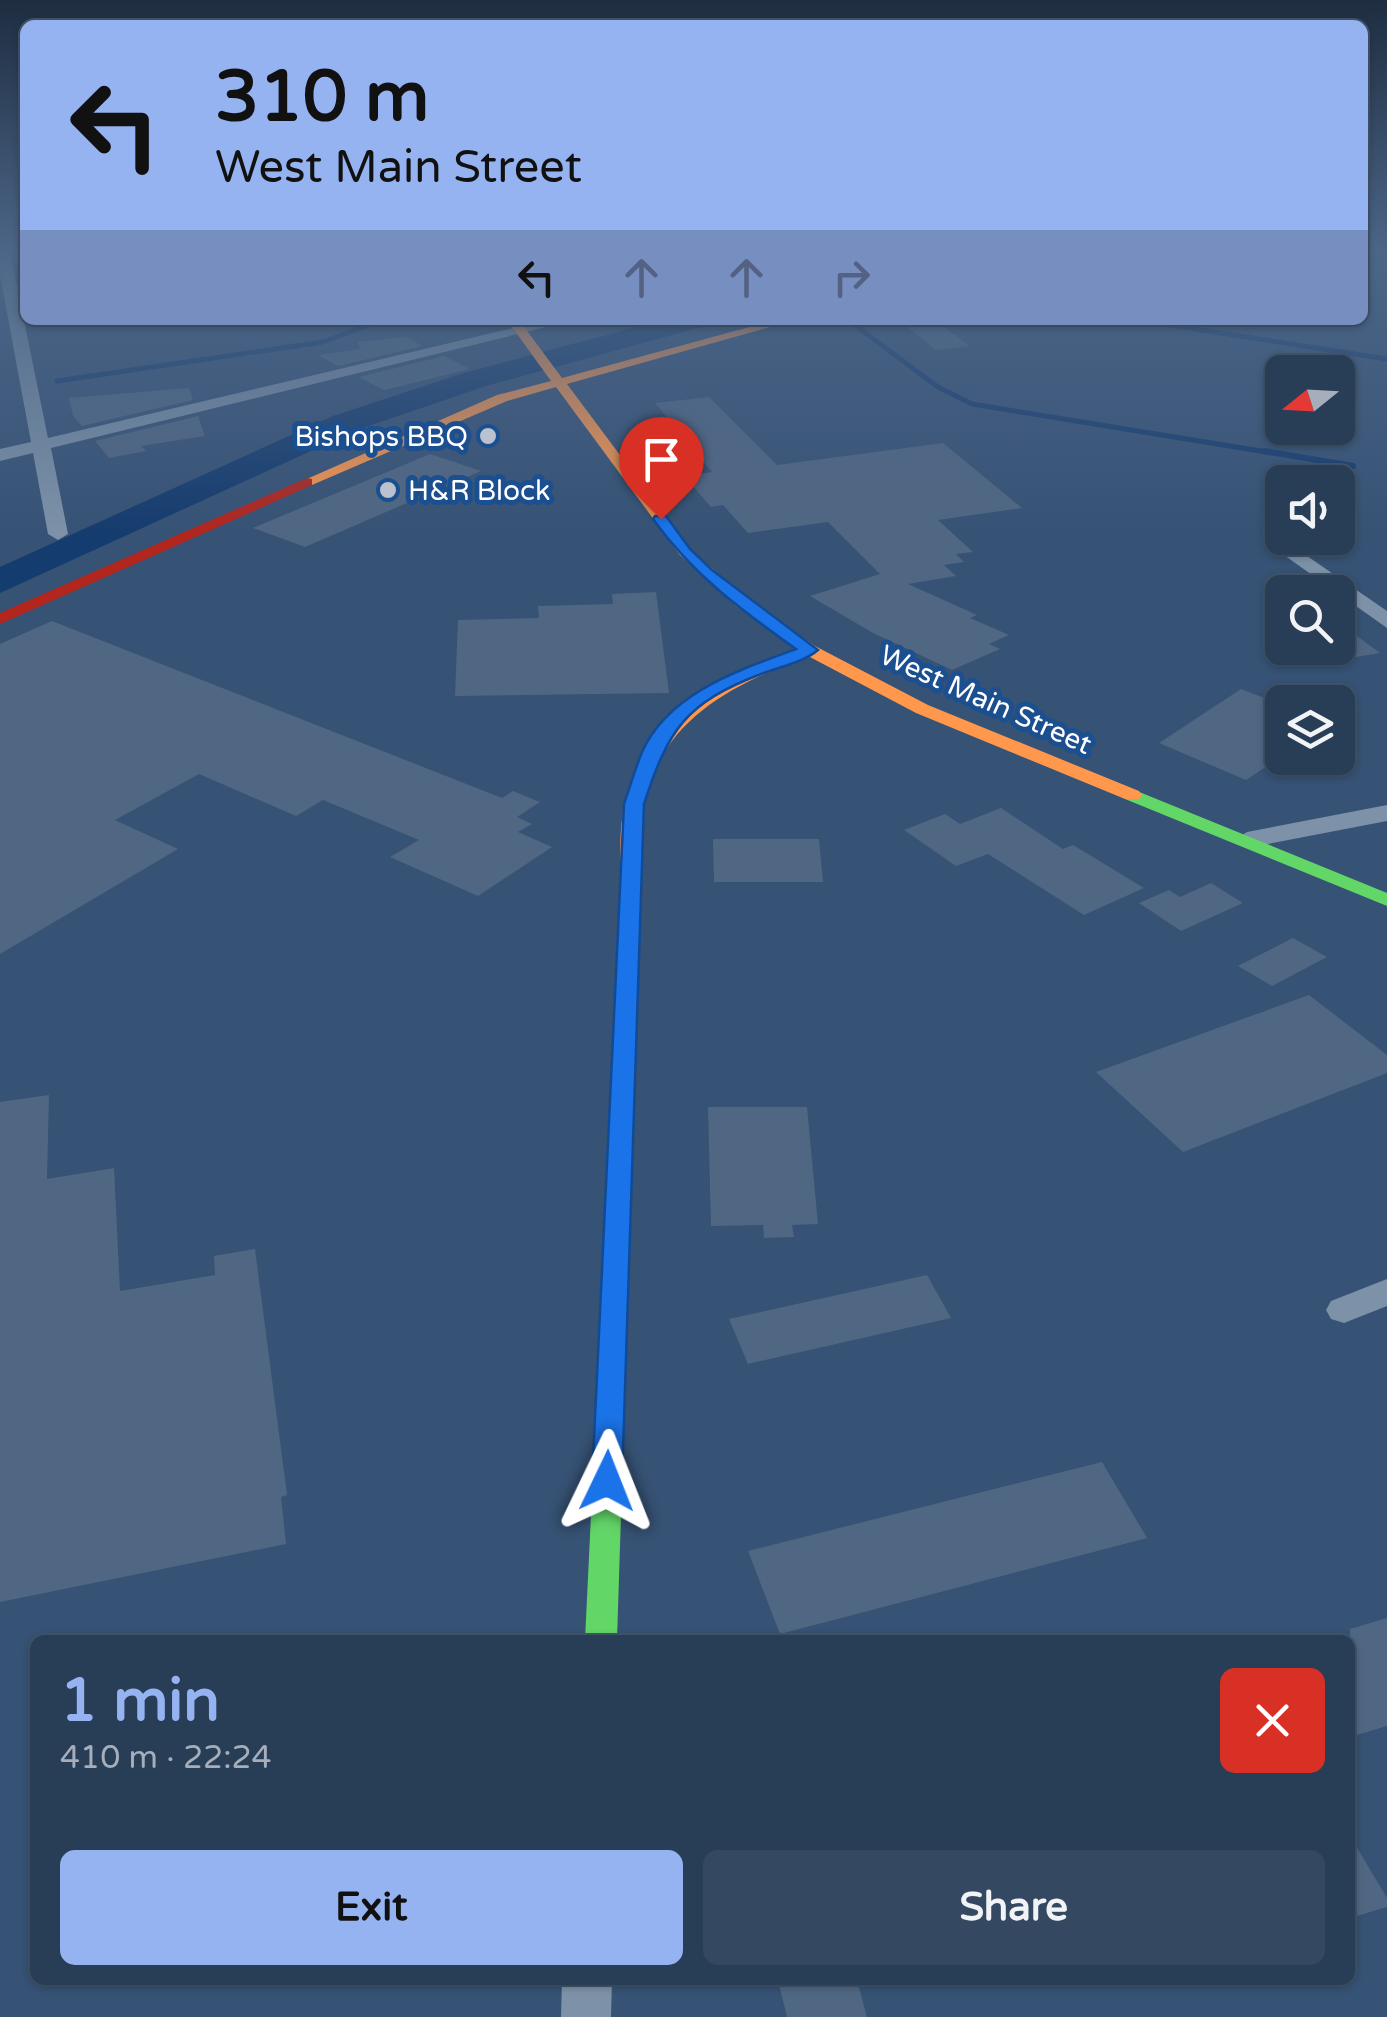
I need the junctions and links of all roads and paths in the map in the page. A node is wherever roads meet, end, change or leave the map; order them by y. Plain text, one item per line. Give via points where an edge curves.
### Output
1 (24, 346) edge
2 (472, 346) edge
3 (506, 346) edge
4 (569, 346) edge
5 (536, 350) edge
6 (40, 446) junction
7 (0, 455) edge
8 (58, 534) dead end
9 (1296, 555) edge
10 (0, 619) edge
11 (1387, 621) edge
12 (809, 650) junction
13 (1387, 813) edge
14 (1246, 840) junction
15 (1387, 900) edge
16 (1387, 1292) edge
17 (1344, 1310) dead end
18 (601, 1635) edge
19 (588, 1985) edge
20 (586, 2017) edge

1 - 6 street
2 - 6 street
3 - 5 street
4 - 5 street
5 - 10 street via 502,398
5 - 12 street, West Main Street via 685,552
6 - 7 street
6 - 8 street
9 - 11 street
12 - 14 street, West Main Street via 922,710
12 - 18 street via 732,679 676,716 652,749 634,804
13 - 14 street
14 - 15 street, West Main Street
16 - 17 street
19 - 20 street

